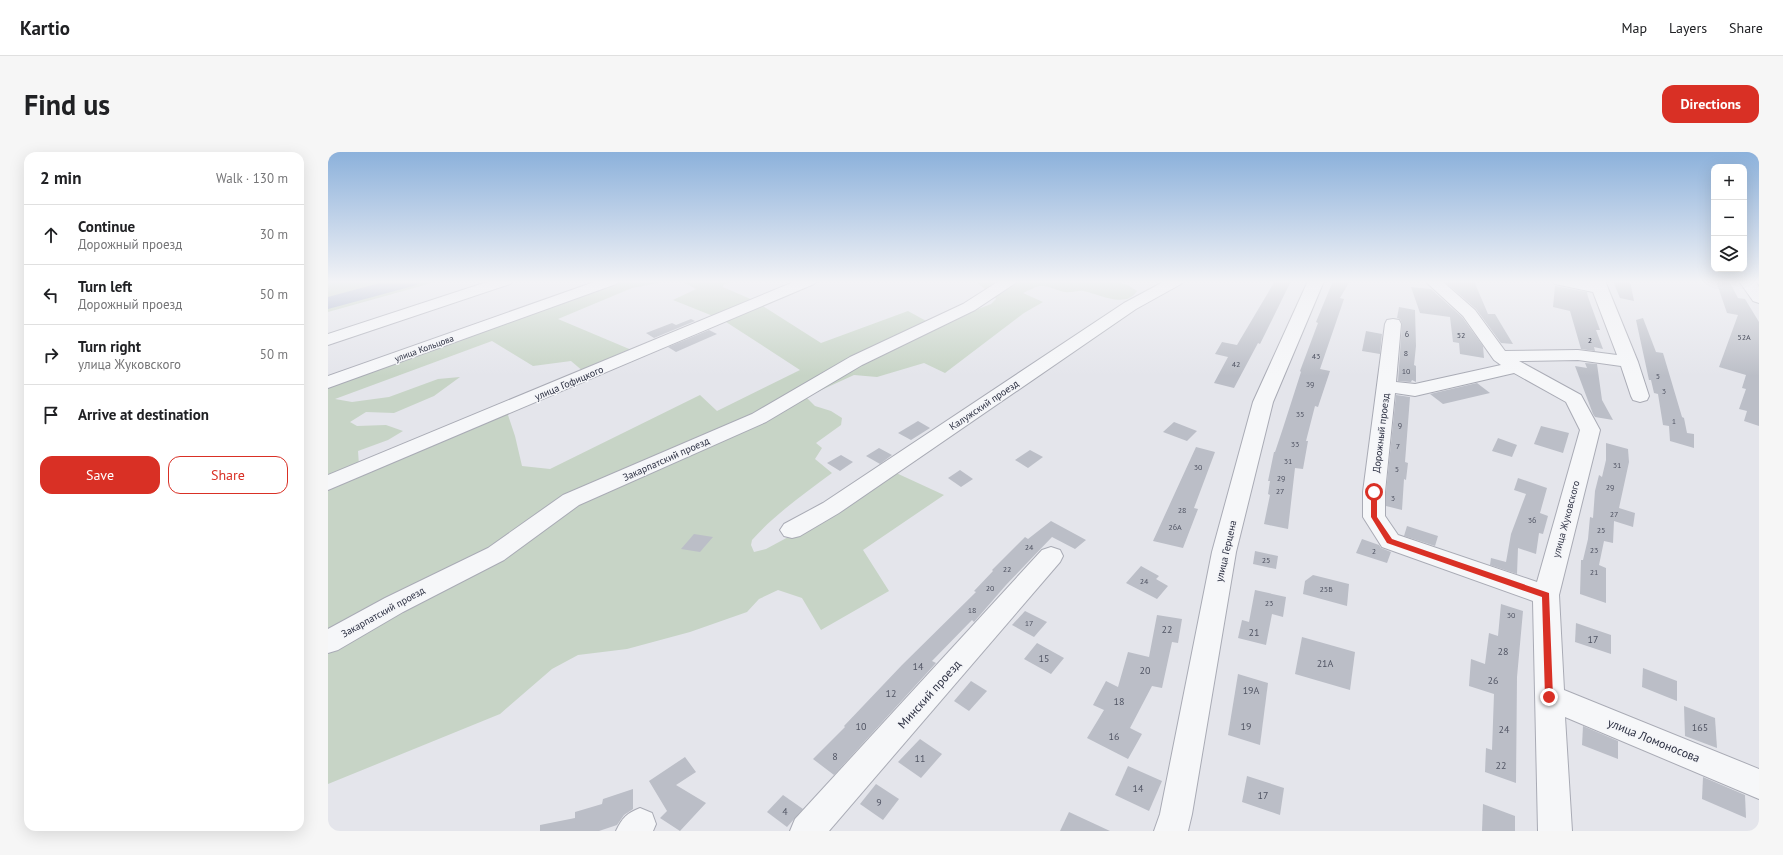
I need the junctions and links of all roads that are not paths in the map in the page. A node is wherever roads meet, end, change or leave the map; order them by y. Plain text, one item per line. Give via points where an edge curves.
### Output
1 (410, 313) edge
2 (522, 313) edge
3 (734, 313) edge
4 (957, 313) edge
5 (1120, 313) edge
6 (1302, 313) edge
7 (1469, 313) edge
8 (1609, 313) edge
9 (1393, 324) dead end
10 (328, 340) edge
11 (1508, 362) junction
12 (1629, 362) junction
13 (328, 382) edge
14 (1386, 386) junction
15 (1640, 396) dead end
16 (328, 483) edge
17 (792, 530) dead end
18 (1051, 556) dead end
19 (1546, 595) junction
20 (328, 642) edge
21 (1549, 697) junction
22 (1759, 784) edge
23 (807, 831) edge
24 (1171, 831) edge
25 (1555, 831) edge

1 - 10 street
2 - 13 street, улица Кольцова
3 - 16 street, улица Гофицкого
4 - 20 street, Закарпатский проезд via 856,360 759,418 571,500 496,554 394,605
5 - 17 street, Калужский проезд via 831,508
6 - 24 street, улица Герцена via 1263,402 1224,552
7 - 11 street, улица Жуковского
8 - 12 street
9 - 14 street, Дорожный проезд
11 - 12 street via 1578,355
11 - 14 street via 1415,390
11 - 19 street, улица Жуковского via 1574,399 1590,430
12 - 15 street
14 - 19 street, Дорожный проезд via 1374,492 1374,517 1390,541
18 - 23 street, Минский проезд
19 - 21 street, улица Жуковского
21 - 22 street, улица Ломоносова
21 - 25 street, улица Жуковского

